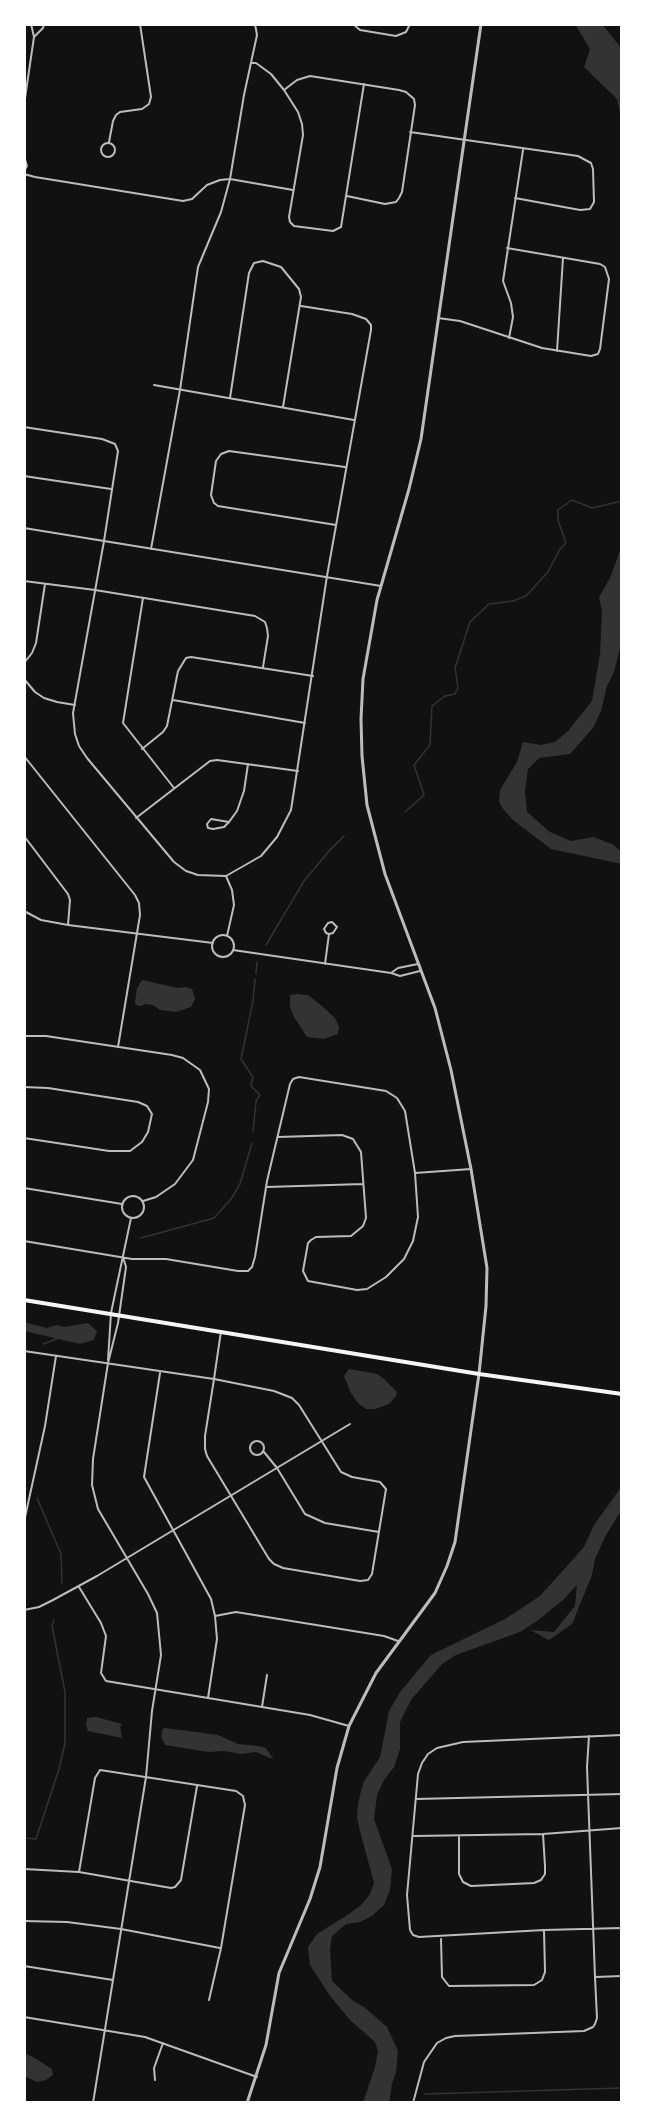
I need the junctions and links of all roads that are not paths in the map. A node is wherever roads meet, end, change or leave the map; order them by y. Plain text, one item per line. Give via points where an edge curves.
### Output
1 (31, 24) edge
2 (44, 24) edge
3 (140, 24) edge
4 (255, 24) edge
5 (353, 24) edge
6 (410, 24) edge
7 (481, 24) edge
8 (34, 37) junction
9 (251, 63) junction
10 (364, 84) junction
11 (284, 90) junction
12 (24, 105) edge
13 (410, 132) junction
14 (464, 140) junction
15 (109, 142) junction
16 (523, 149) junction
17 (24, 156) edge
18 (24, 172) edge
19 (230, 179) junction
20 (294, 190) junction
21 (347, 196) junction
22 (515, 198) junction
23 (507, 248) junction
24 (563, 257) junction
25 (301, 306) junction
26 (438, 318) junction
27 (509, 338) junction
28 (557, 351) junction
29 (154, 385) dead end
30 (180, 390) junction
31 (230, 398) junction
32 (283, 407) junction
33 (354, 420) junction
34 (24, 427) edge
35 (345, 467) junction
36 (24, 476) edge
37 (111, 489) junction
38 (336, 525) junction
39 (24, 528) edge
40 (104, 542) junction
41 (151, 549) junction
42 (327, 576) junction
43 (24, 581) edge
44 (45, 584) junction
45 (381, 586) junction
46 (95, 590) junction
47 (143, 598) junction
48 (24, 663) edge
49 (263, 667) junction
50 (312, 676) junction
51 (24, 679) edge
52 (173, 700) junction
53 (75, 705) junction
54 (305, 723) junction
55 (142, 749) junction
56 (24, 756) edge
57 (248, 764) junction
58 (298, 771) junction
59 (174, 788) junction
60 (136, 818) junction
61 (229, 822) junction
62 (24, 836) edge
63 (226, 876) junction
64 (24, 912) edge
65 (68, 925) junction
66 (137, 934) junction
67 (329, 934) dead end
68 (227, 936) junction
69 (213, 943) junction
70 (233, 950) junction
71 (325, 964) junction
72 (418, 964) junction
73 (421, 971) junction
74 (391, 973) junction
75 (24, 1036) edge
76 (118, 1047) junction
77 (24, 1087) edge
78 (278, 1137) junction
79 (24, 1138) edge
80 (471, 1169) junction
81 (415, 1173) junction
82 (363, 1184) junction
83 (267, 1187) junction
84 (24, 1188) edge
85 (143, 1201) junction
86 (122, 1204) junction
87 (131, 1218) junction
88 (24, 1241) edge
89 (123, 1257) junction
90 (24, 1300) edge
91 (111, 1313) junction
92 (120, 1315) junction
93 (221, 1332) junction
94 (24, 1351) edge
95 (56, 1356) junction
96 (108, 1363) junction
97 (160, 1373) junction
98 (479, 1374) junction
99 (214, 1379) junction
100 (622, 1394) edge
101 (350, 1424) dead end
102 (321, 1442) junction
103 (264, 1452) junction
104 (277, 1468) junction
105 (231, 1495) junction
106 (26, 1502) edge
107 (24, 1522) edge
108 (174, 1530) junction
109 (379, 1532) junction
110 (128, 1558) junction
111 (78, 1586) junction
112 (24, 1610) edge
113 (215, 1616) junction
114 (398, 1641) junction
115 (267, 1675) dead end
116 (155, 1690) junction
117 (208, 1698) junction
118 (262, 1707) junction
119 (349, 1726) junction
120 (622, 1735) edge
121 (589, 1736) junction
122 (146, 1776) junction
123 (197, 1785) junction
124 (622, 1794) edge
125 (588, 1795) junction
126 (416, 1799) junction
127 (622, 1828) edge
128 (588, 1829) junction
129 (543, 1834) junction
130 (414, 1836) junction
131 (459, 1836) junction
132 (24, 1869) edge
133 (79, 1872) junction
134 (128, 1881) junction
135 (24, 1921) edge
136 (622, 1928) edge
137 (121, 1929) junction
138 (594, 1929) junction
139 (544, 1930) junction
140 (441, 1937) junction
141 (221, 1948) junction
142 (24, 1966) edge
143 (622, 1976) edge
144 (595, 1977) junction
145 (113, 1980) junction
146 (209, 2000) dead end
147 (24, 2017) edge
148 (104, 2030) junction
149 (163, 2043) junction
150 (257, 2077) junction
151 (155, 2080) dead end
152 (93, 2103) edge
153 (247, 2103) edge
154 (413, 2103) edge

1 - 8 street
2 - 8 street
3 - 15 street via 151,97 142,109 116,115
4 - 9 street via 257,35
5 - 6 street via 360,30 396,36 406,32
7 - 14 street
8 - 12 street
9 - 11 street via 271,74
9 - 19 street
10 - 11 street via 303,76
10 - 13 street via 411,96 415,105
10 - 21 street
11 - 20 street via 302,124
13 - 14 street
13 - 21 street via 402,192 396,202 385,204
14 - 16 street
14 - 26 street
15 - 15 street via 100,148 107,157 116,149
16 - 22 street
16 - 22 street via 591,163 594,202 586,211
17 - 18 street
18 - 19 street via 34,177 183,201 192,199 207,185
19 - 20 street
19 - 30 street via 198,267
20 - 21 street via 290,222 294,226 333,231 344,222
22 - 23 street
23 - 24 street
23 - 27 street via 503,280 513,317
24 - 28 street
24 - 28 street via 600,264 609,273 609,279 598,354
25 - 31 street via 299,289 281,267 263,261 254,263 249,273
25 - 32 street
25 - 33 street via 352,314 371,325
26 - 27 street via 460,321
26 - 45 street via 421,440
27 - 28 street
29 - 30 street
30 - 31 street
30 - 41 street
31 - 32 street
32 - 33 street
33 - 35 street
34 - 37 street via 115,444 117,456
35 - 38 street
35 - 38 street via 229,451 216,461 211,495 218,506
36 - 37 street
37 - 40 street
38 - 42 street
39 - 40 street
40 - 41 street
40 - 46 street
41 - 42 street
42 - 45 street
42 - 50 street
43 - 44 street
44 - 46 street
44 - 48 street via 36,643
45 - 72 street via 363,679 363,765 367,805 380,857
46 - 47 street
46 - 53 street
47 - 49 street via 261,619 268,636
47 - 55 street via 123,719
49 - 50 street
49 - 52 street via 186,658 178,671
50 - 54 street
51 - 53 street via 44,698
52 - 54 street
52 - 55 street via 164,732
53 - 60 street via 73,723 79,746
54 - 58 street
55 - 59 street
56 - 66 street via 135,895 140,915
57 - 58 street
57 - 59 street via 210,761
57 - 61 street via 244,791
58 - 63 street via 291,810 277,837 261,856
59 - 60 street
60 - 63 street via 186,871
61 - 61 street via 211,819 207,824 208,828 218,829
62 - 65 street via 68,894
63 - 68 street via 234,905
64 - 65 street
65 - 66 street
66 - 69 street
66 - 76 street
67 - 71 street
68 - 69 street via 220,935
68 - 70 street via 232,940
69 - 70 street via 215,953 221,957
70 - 71 street
71 - 74 street
72 - 73 street
72 - 74 street
73 - 74 street via 400,976
73 - 80 street via 451,1070
75 - 76 street
76 - 85 street via 183,1058 200,1070 209,1089 193,1160 175,1184
77 - 79 street via 138,1102 152,1114 148,1132 130,1151
78 - 81 street via 290,1084 297,1077 386,1091 397,1098 405,1111
78 - 82 street via 322,1134 352,1139 361,1152
78 - 83 street
80 - 81 street
80 - 98 street via 487,1268
81 - 82 street via 415,1233 404,1259 395,1269 367,1288 352,1290 308,1281 303,1271 311,1240 351,1236 363,1226
82 - 83 street
83 - 89 street via 255,1257 248,1271
84 - 86 street
85 - 86 street via 132,1195
85 - 87 street via 143,1213
86 - 87 street via 124,1214
87 - 89 street
88 - 89 street
89 - 91 street
89 - 92 street via 126,1267
90 - 91 main road
91 - 92 main road
91 - 96 street
92 - 93 main road
92 - 96 street
93 - 98 main road
93 - 99 street
94 - 95 street
95 - 96 street
95 - 106 street via 45,1426
96 - 97 street
96 - 110 street via 92,1485 98,1509
97 - 99 street
97 - 108 street via 144,1478
98 - 100 main road
98 - 114 street via 455,1542 435,1593
99 - 102 street via 292,1398
99 - 105 street via 205,1449
101 - 102 street
102 - 104 street
102 - 109 street via 345,1475 385,1486
103 - 103 street via 260,1442 250,1446 254,1455
103 - 104 street
104 - 105 street
104 - 109 street via 300,1508 312,1518
105 - 108 street
105 - 109 street via 269,1559 280,1568 364,1582 371,1578
106 - 107 street
108 - 110 street
108 - 113 street via 204,1584
110 - 111 street
110 - 116 street via 157,1613 160,1655
111 - 112 street via 39,1607
111 - 116 street via 106,1636 103,1677 110,1682
113 - 114 street via 236,1612
113 - 117 street via 217,1639
114 - 119 street via 376,1673
115 - 118 street
116 - 117 street
116 - 122 street
117 - 118 street
118 - 119 street
119 - 150 street via 337,1768 320,1867 279,1973
120 - 121 street
121 - 125 street
121 - 126 street via 463,1742 437,1748 422,1762
122 - 123 street
122 - 133 street via 104,1770 96,1774
122 - 134 street
123 - 134 street via 178,1885 171,1888
123 - 141 street via 236,1791 245,1800
124 - 125 street
125 - 126 street
125 - 128 street
126 - 130 street
127 - 128 street
128 - 129 street
128 - 138 street
129 - 131 street
129 - 131 street via 545,1874 541,1880 471,1886 459,1874
130 - 131 street
130 - 140 street via 407,1894 409,1923 413,1935
132 - 133 street
133 - 134 street
134 - 137 street
135 - 137 street
136 - 138 street
137 - 141 street
137 - 145 street
138 - 139 street
138 - 144 street
139 - 140 street
139 - 140 street via 545,1972 542,1980 534,1984 449,1986 442,1977
141 - 146 street
142 - 145 street
143 - 144 street
144 - 154 street via 597,2018 592,2027 584,2031 446,2038 437,2043 424,2062
145 - 148 street
147 - 148 street
148 - 149 street
148 - 152 street
149 - 150 street
149 - 151 street via 154,2068
150 - 153 street

